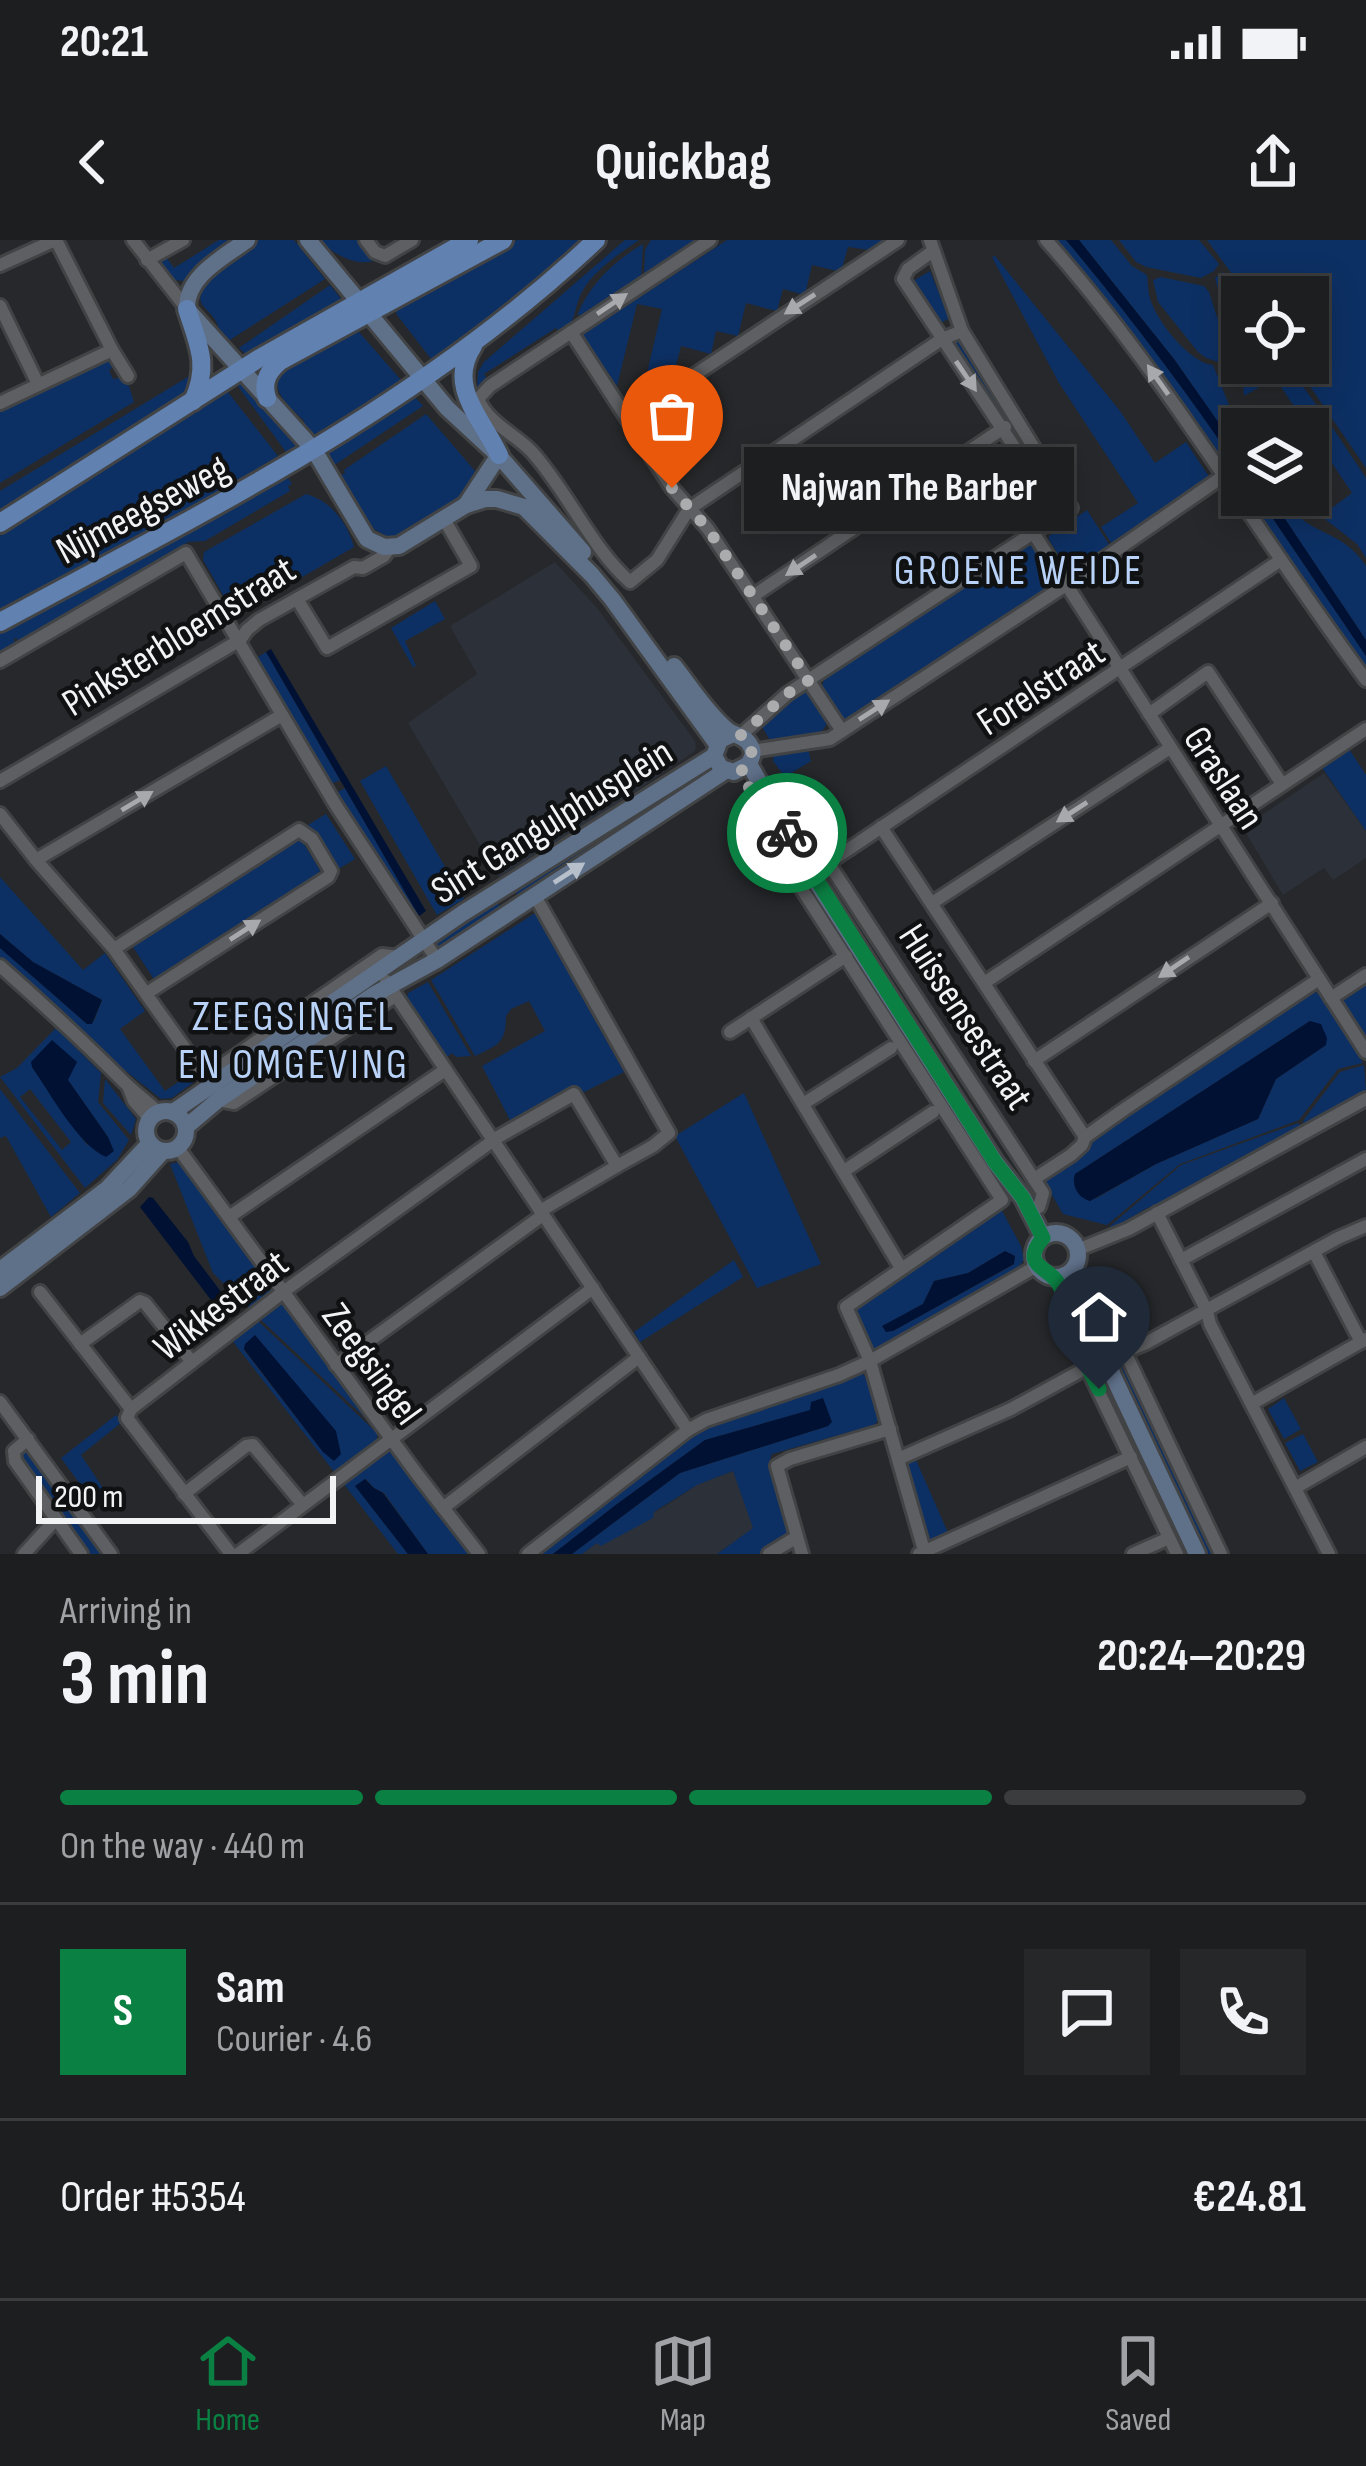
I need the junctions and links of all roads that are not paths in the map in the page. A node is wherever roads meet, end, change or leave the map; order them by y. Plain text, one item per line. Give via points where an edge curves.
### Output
1 (133, 240) edge
2 (183, 240) edge
3 (247, 240) edge
4 (308, 240) edge
5 (366, 240) edge
6 (412, 240) edge
7 (457, 240) edge
8 (469, 240) edge
9 (503, 240) edge
10 (596, 240) edge
11 (710, 240) edge
12 (898, 240) edge
13 (1046, 240) edge
14 (48, 242) edge
15 (932, 243) edge
16 (147, 260) junction
17 (0, 265) edge
18 (357, 300) junction
19 (0, 306) edge
20 (187, 309) junction
21 (962, 331) junction
22 (571, 332) junction
23 (480, 336) junction
24 (942, 339) junction
25 (112, 350) junction
26 (241, 370) junction
27 (128, 376) dead end
28 (424, 380) junction
29 (38, 384) junction
30 (267, 398) junction
31 (194, 401) junction
32 (0, 403) edge
33 (1015, 418) junction
34 (628, 419) junction
35 (501, 426) junction
36 (1002, 429) junction
37 (314, 449) junction
38 (506, 463) junction
39 (1221, 470) edge
40 (1221, 479) edge
41 (553, 481) junction
42 (1062, 494) junction
43 (466, 506) junction
44 (689, 509) junction
45 (1255, 516) edge
46 (444, 519) junction
47 (0, 524) edge
48 (1034, 533) junction
49 (367, 538) junction
50 (394, 547) junction
51 (1281, 560) junction
52 (354, 567) junction
53 (1066, 585) junction
54 (753, 596) junction
55 (297, 599) junction
56 (0, 622) edge
57 (240, 640) junction
58 (0, 661) edge
59 (1121, 669) junction
60 (809, 680) junction
61 (1366, 680) edge
62 (1149, 714) junction
63 (282, 715) junction
64 (1366, 729) edge
65 (842, 731) junction
66 (1170, 748) junction
67 (733, 753) junction
68 (0, 781) edge
69 (1282, 784) junction
70 (763, 809) junction
71 (0, 814) edge
72 (1220, 825) junction
73 (881, 827) junction
74 (789, 835) junction
75 (36, 860) junction
76 (831, 861) joint
77 (501, 891) junction
78 (535, 896) junction
79 (932, 903) junction
80 (1272, 903) junction
81 (513, 909) junction
82 (423, 940) junction
83 (114, 949) junction
84 (846, 956) junction
85 (398, 957) junction
86 (436, 961) junction
87 (0, 966) edge
88 (1366, 975) edge
89 (1319, 979) junction
90 (984, 983) junction
91 (388, 984) junction
92 (147, 993) junction
93 (1331, 998) junction
94 (752, 1018) junction
95 (730, 1032) dead end
96 (890, 1048) dead end
97 (1366, 1052) edge
98 (1034, 1060) junction
99 (445, 1070) junction
100 (212, 1088) junction
101 (1366, 1099) edge
102 (803, 1104) junction
103 (933, 1112) dead end
104 (161, 1115) junction
105 (186, 1127) junction
106 (1085, 1137) junction
107 (494, 1142) junction
108 (164, 1147) junction
109 (986, 1158) junction
110 (1366, 1159) edge
111 (617, 1166) junction
112 (844, 1171) junction
113 (1034, 1179) junction
114 (1039, 1208) junction
115 (542, 1213) junction
116 (1157, 1213) junction
117 (229, 1217) junction
118 (1366, 1226) edge
119 (1048, 1236) junction
120 (1077, 1250) junction
121 (1314, 1252) junction
122 (1181, 1260) junction
123 (901, 1268) junction
124 (0, 1270) edge
125 (1052, 1273) junction
126 (0, 1288) edge
127 (592, 1288) junction
128 (40, 1292) dead end
129 (283, 1292) junction
130 (1071, 1310) junction
131 (1208, 1311) junction
132 (1363, 1340) edge
133 (80, 1344) junction
134 (1101, 1348) junction
135 (1125, 1352) junction
136 (639, 1357) junction
137 (869, 1361) junction
138 (192, 1362) junction
139 (336, 1365) junction
140 (1088, 1367) junction
141 (1113, 1376) junction
142 (1, 1403) edge
143 (1253, 1403) junction
144 (131, 1408) junction
145 (890, 1429) junction
146 (688, 1430) junction
147 (390, 1438) junction
148 (28, 1439) junction
149 (1366, 1447) edge
150 (1131, 1456) junction
151 (898, 1459) junction
152 (1295, 1488) junction
153 (184, 1494) junction
154 (303, 1505) junction
155 (442, 1508) junction
156 (56, 1519) junction
157 (797, 1537) junction
158 (1169, 1538) junction
159 (922, 1553) edge
160 (24, 1554) edge
161 (81, 1554) edge
162 (111, 1554) edge
163 (235, 1554) edge
164 (479, 1554) edge
165 (528, 1554) edge
166 (769, 1554) edge
167 (802, 1554) edge
168 (1133, 1554) edge
169 (1178, 1554) edge
170 (1197, 1554) edge
171 (1220, 1554) edge
172 (1329, 1554) edge

1 - 16 street
2 - 16 street
3 - 20 street via 194,282
4 - 18 street, Huissensestraat
5 - 6 street via 385,256
7 - 18 main road via 363,289
8 - 18 main road
9 - 18 main road
10 - 23 main road
22 -> 11 street
12 -> 34 street
39 -> 13 street
14 - 17 street
14 - 25 street
15 - 21 street
15 - 24 street via 902,276
16 - 20 street
18 - 26 main road, Nijmeegseweg
18 - 28 street, Huissensestraat
18 - 30 main road via 325,335 271,368
19 - 29 street
20 - 26 street
20 - 31 main road via 202,359
21 - 24 street
21 - 33 street
22 - 34 street
22 - 35 street via 481,394 480,405
23 - 28 main road
23 - 38 main road via 462,378
24 -> 36 street
24 - 44 street
25 - 27 street
25 - 29 street
26 - 30 street
26 - 31 main road, Nijmeegseweg
28 - 37 main road, Nijmeegseweg
28 - 38 street, Huissensestraat
29 - 32 street
30 - 37 street
31 - 47 main road, Nijmeegseweg
33 - 36 street
33 - 42 street
34 - 44 street
35 - 38 street
35 - 41 street
36 - 42 street via 1048,498
36 -> 54 street
37 - 49 street
37 - 56 main road, Nijmeegseweg
38 - 41 street, Huissensestraat
38 - 43 street
38 - 67 street, Huissensestraat via 608,582
40 - 53 street
41 - 44 street via 631,582
42 - 48 street via 1071,508
43 - 46 street, Pinksterbloemstraat
43 - 67 street, Huissensestraat via 496,499 524,507 592,575
44 - 54 street
45 - 51 street
46 - 50 street, Pinksterbloemstraat
46 - 55 street via 471,566 327,649
48 - 53 street, Graslaan
48 - 60 street
49 - 50 street
49 - 52 street
50 - 52 street, Pinksterbloemstraat
51 - 59 street, Forelstraat
51 - 61 street
52 - 55 street, Pinksterbloemstraat
53 - 59 street, Graslaan
65 -> 53 street
54 - 60 street
55 - 57 street, Pinksterbloemstraat
57 - 58 street via 186,553
57 - 63 street
57 - 68 street, Pinksterbloemstraat
59 - 62 street, Graslaan
59 - 73 street, Forelstraat
60 - 65 street
60 - 67 street
62 - 66 street, Graslaan
62 - 69 street via 1208,672
75 -> 63 street
63 - 82 street
64 - 69 street
65 - 67 street
66 - 72 street, Graslaan
66 -> 79 street
67 - 70 street, Huissensestraat
67 - 74 street, Huissensestraat
67 - 77 street, Sint Gangulphusplein
78 -> 67 street, Sint Gangulphusplein
69 - 72 street
70 - 74 street, Huissensestraat
70 - 84 street, Huissensestraat via 760,824
71 - 75 street
72 - 80 street, Graslaan
72 - 90 street
73 - 76 street, Forelstraat
73 - 79 street
74 - 109 street, Huissensestraat
75 - 83 street
76 - 113 street, Huissensestraat
77 - 81 street
77 - 82 street, Sint Gangulphusplein
78 - 81 street, Sint Gangulphusplein
78 - 111 street via 669,1133
79 - 90 street
80 - 89 street, Graslaan
80 -> 98 street
81 - 86 street, Sint Gangulphusplein
82 - 85 street, Sint Gangulphusplein
82 - 86 street
83 - 92 street
92 -> 83 street via 328,877 312,839 299,830
84 - 94 street
84 - 109 street, Huissensestraat
85 - 91 street, Sint Gangulphusplein
85 - 100 street via 382,955
86 - 91 street, Sint Gangulphusplein
87 - 104 street
88 - 93 street
89 - 93 street, Graslaan
89 - 106 street
90 - 98 street
91 - 99 street
91 - 100 street
91 - 100 street via 234,1103
92 - 100 street
93 - 97 street, Graslaan
94 - 95 street
94 - 102 street
96 - 102 street
98 - 106 street
99 - 107 street
99 - 117 street
100 - 104 street
100 - 105 street
101 - 116 street
102 - 112 street
103 - 112 street
104 - 105 street via 179,1116
104 - 108 street via 146,1131
105 - 108 street via 184,1141
106 - 113 street
107 - 111 street, Wikkestraat via 574,1094
107 - 115 street
107 - 129 street, Wikkestraat
108 - 117 street, Zeegsingel
108 - 124 street
108 - 126 street via 129,1189
109 - 114 street, Huissensestraat via 1001,1160
109 - 119 street, Huissensestraat
109 - 123 street, Huissensestraat via 1002,1200
110 - 122 street
111 - 115 street
112 - 123 street
113 - 114 street, Huissensestraat
114 - 119 street, Huissensestraat
115 - 127 street
115 - 139 street
116 - 120 street
116 - 122 street
117 - 129 street, Zeegsingel
118 - 121 street
119 - 120 street via 1071,1239
119 - 125 street via 1035,1250
120 - 125 street via 1076,1265
121 - 131 street
121 - 132 street
122 - 131 street
123 - 137 street via 846,1306
125 - 130 street
125 - 134 street
125 - 137 street
127 - 136 street
127 - 147 street
128 - 133 street
129 - 138 street, Wikkestraat
129 - 139 street, Zeegsingel
130 - 140 street via 1065,1322
130 - 141 street
131 - 135 street
131 - 143 street
132 - 143 street
133 - 138 street via 140,1301
133 - 144 street
134 - 135 street
134 - 141 street
135 - 171 street
136 - 146 street
136 - 155 street
137 - 145 street
137 - 146 street
138 - 144 street, Wikkestraat
139 - 147 street, Zeegsingel
140 - 150 street
140 - 151 street
141 - 170 street
142 - 148 street
143 - 152 street
144 - 153 street, Wikkestraat via 127,1418
145 - 151 street
145 - 157 street via 778,1466
146 - 165 street
147 - 154 street
147 - 155 street, Zeegsingel
148 - 156 street via 14,1450 15,1461
148 - 162 street
149 - 152 street
150 - 158 street
150 - 159 street
151 - 159 street
152 - 172 street
153 - 154 street via 250,1444
153 - 163 street, Wikkestraat
154 - 163 street
155 - 164 street, Zeegsingel
156 - 160 street
156 - 161 street
157 - 166 street
157 - 167 street
158 - 168 street
158 - 169 street

